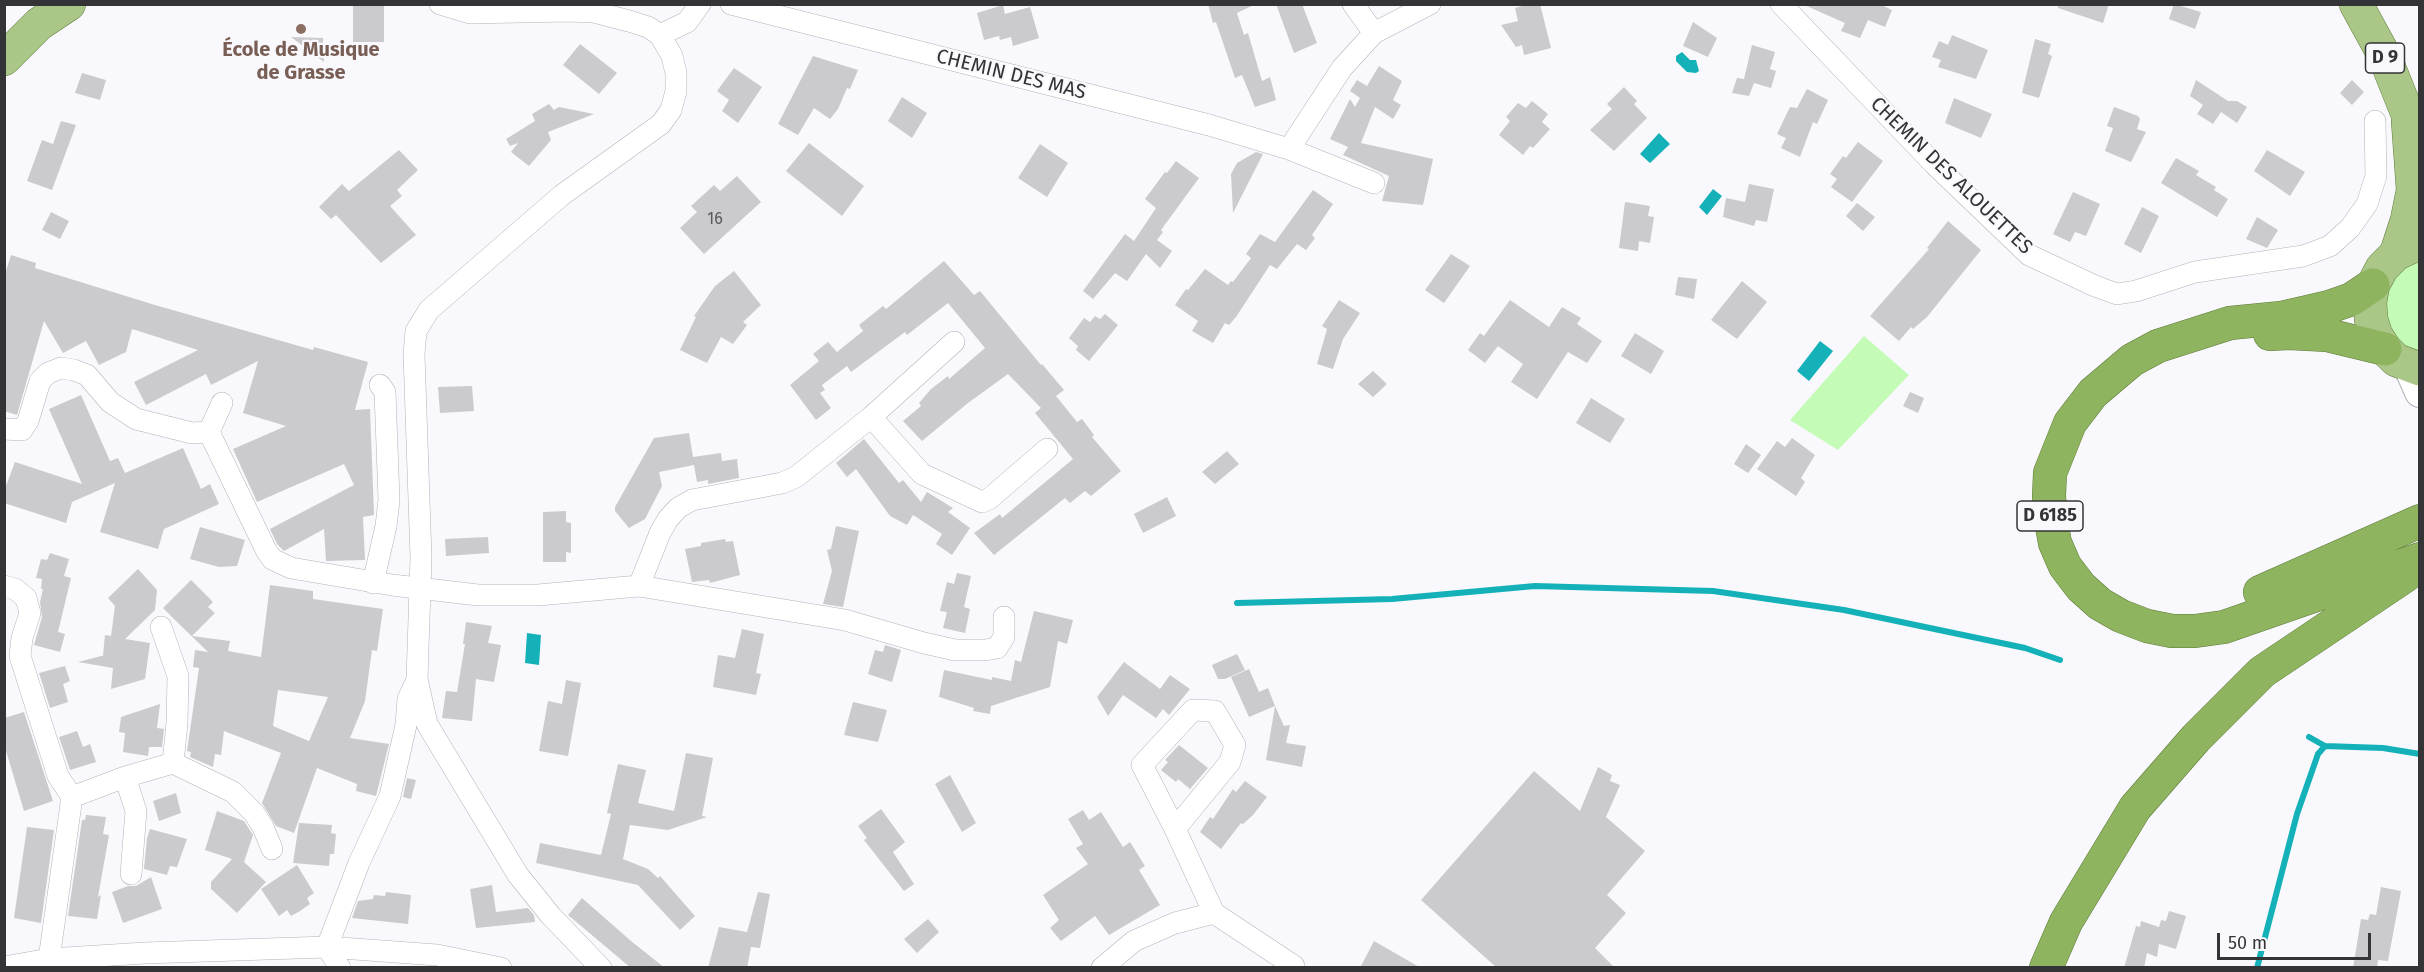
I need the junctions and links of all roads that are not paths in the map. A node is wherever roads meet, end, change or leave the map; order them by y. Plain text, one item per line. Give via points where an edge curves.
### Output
1 (41, 4) edge
2 (69, 4) edge
3 (440, 4) edge
4 (700, 4) edge
5 (731, 4) edge
6 (1353, 4) edge
7 (1430, 4) edge
8 (1781, 4) edge
9 (2356, 4) edge
10 (1374, 33) junction
11 (660, 35) junction
12 (4, 41) edge
13 (4, 59) edge
14 (2375, 121) dead end
15 (2414, 131) edge
16 (1289, 149) junction
17 (1374, 183) dead end
18 (2408, 248) edge
19 (2373, 285) junction
20 (954, 342) dead end
21 (2408, 369) edge
22 (380, 385) dead end
23 (222, 403) dead end
24 (871, 417) junction
25 (4, 429) edge
26 (209, 432) junction
27 (1047, 448) dead end
28 (2420, 521) edge
29 (2420, 559) edge
30 (2420, 566) edge
31 (373, 583) junction
32 (4, 586) edge
33 (639, 586) junction
34 (419, 589) junction
35 (1004, 617) dead end
36 (161, 627) dead end
37 (417, 679) junction
38 (172, 763) junction
39 (126, 777) junction
40 (72, 797) junction
41 (1175, 829) junction
42 (272, 849) dead end
43 (131, 874) dead end
44 (1214, 913) junction
45 (327, 947) junction
46 (49, 959) junction
47 (1294, 966) dead end
48 (4, 967) edge
49 (340, 968) edge
50 (501, 968) edge
51 (601, 968) edge
52 (1102, 968) edge
53 (2046, 968) edge

1 - 12 main road
2 - 13 main road via 39,24
3 - 11 street via 470,13 594,12 648,27
4 - 11 street via 687,22
5 - 16 street, CHEMIN DES MAS
6 - 10 street
7 - 10 street
8 - 14 street, CHEMIN DES ALOUETTES via 1934,164 2029,255 2117,294 2195,272 2304,256 2330,246 2350,228 2367,204 2376,176
9 - 15 main road, D 9 via 2384,55
10 - 16 street via 1342,69
11 - 34 street via 676,73 671,110 661,124 526,225 429,310 416,331
15 - 18 main road, D 9
16 - 17 street, CHEMIN DES MAS
18 - 19 main road via 2382,268
19 - 21 main road via 2371,319 2376,335
19 - 29 highway, D 6185 via 2352,299 2329,307 2281,318 2230,323 2158,346 2132,360 2092,393 2070,423 2050,473 2051,521 2065,566 2081,587 2100,604 2147,626 2172,631 2224,627
20 - 24 street
21 - 28 highway via 2365,343 2289,333 2225,341 2172,358 2123,388 2104,407 2080,443 2068,487 2071,525 2079,550 2092,571 2108,586 2153,609 2192,612 2218,607 2283,583
22 - 31 street via 385,392 389,500
23 - 26 street
24 - 27 street via 922,474 982,502
24 - 33 street via 796,477 692,500 678,508 660,533
25 - 26 street via 22,430 40,381 62,368 87,375 110,402 136,419 192,433
26 - 31 street via 272,559 291,568
30 - 53 highway via 2262,672 2196,738 2135,808 2066,922
31 - 34 street
32 - 40 street via 26,598 30,613 21,656 58,776
33 - 34 street via 509,596
33 - 35 street via 845,620 955,650 997,648 1004,638
34 - 37 street
36 - 38 street via 178,676
37 - 45 street via 408,699 390,796
37 - 51 street via 427,724 518,875
38 - 39 street
38 - 42 street via 233,792 254,813
39 - 40 street
39 - 43 street via 136,811
40 - 46 street
41 - 41 street via 1142,765 1193,710 1215,711 1235,745 1230,762
41 - 44 street
44 - 47 street
44 - 52 street via 1175,923 1134,941
45 - 46 street
45 - 49 street
45 - 50 street via 437,955
46 - 48 street

